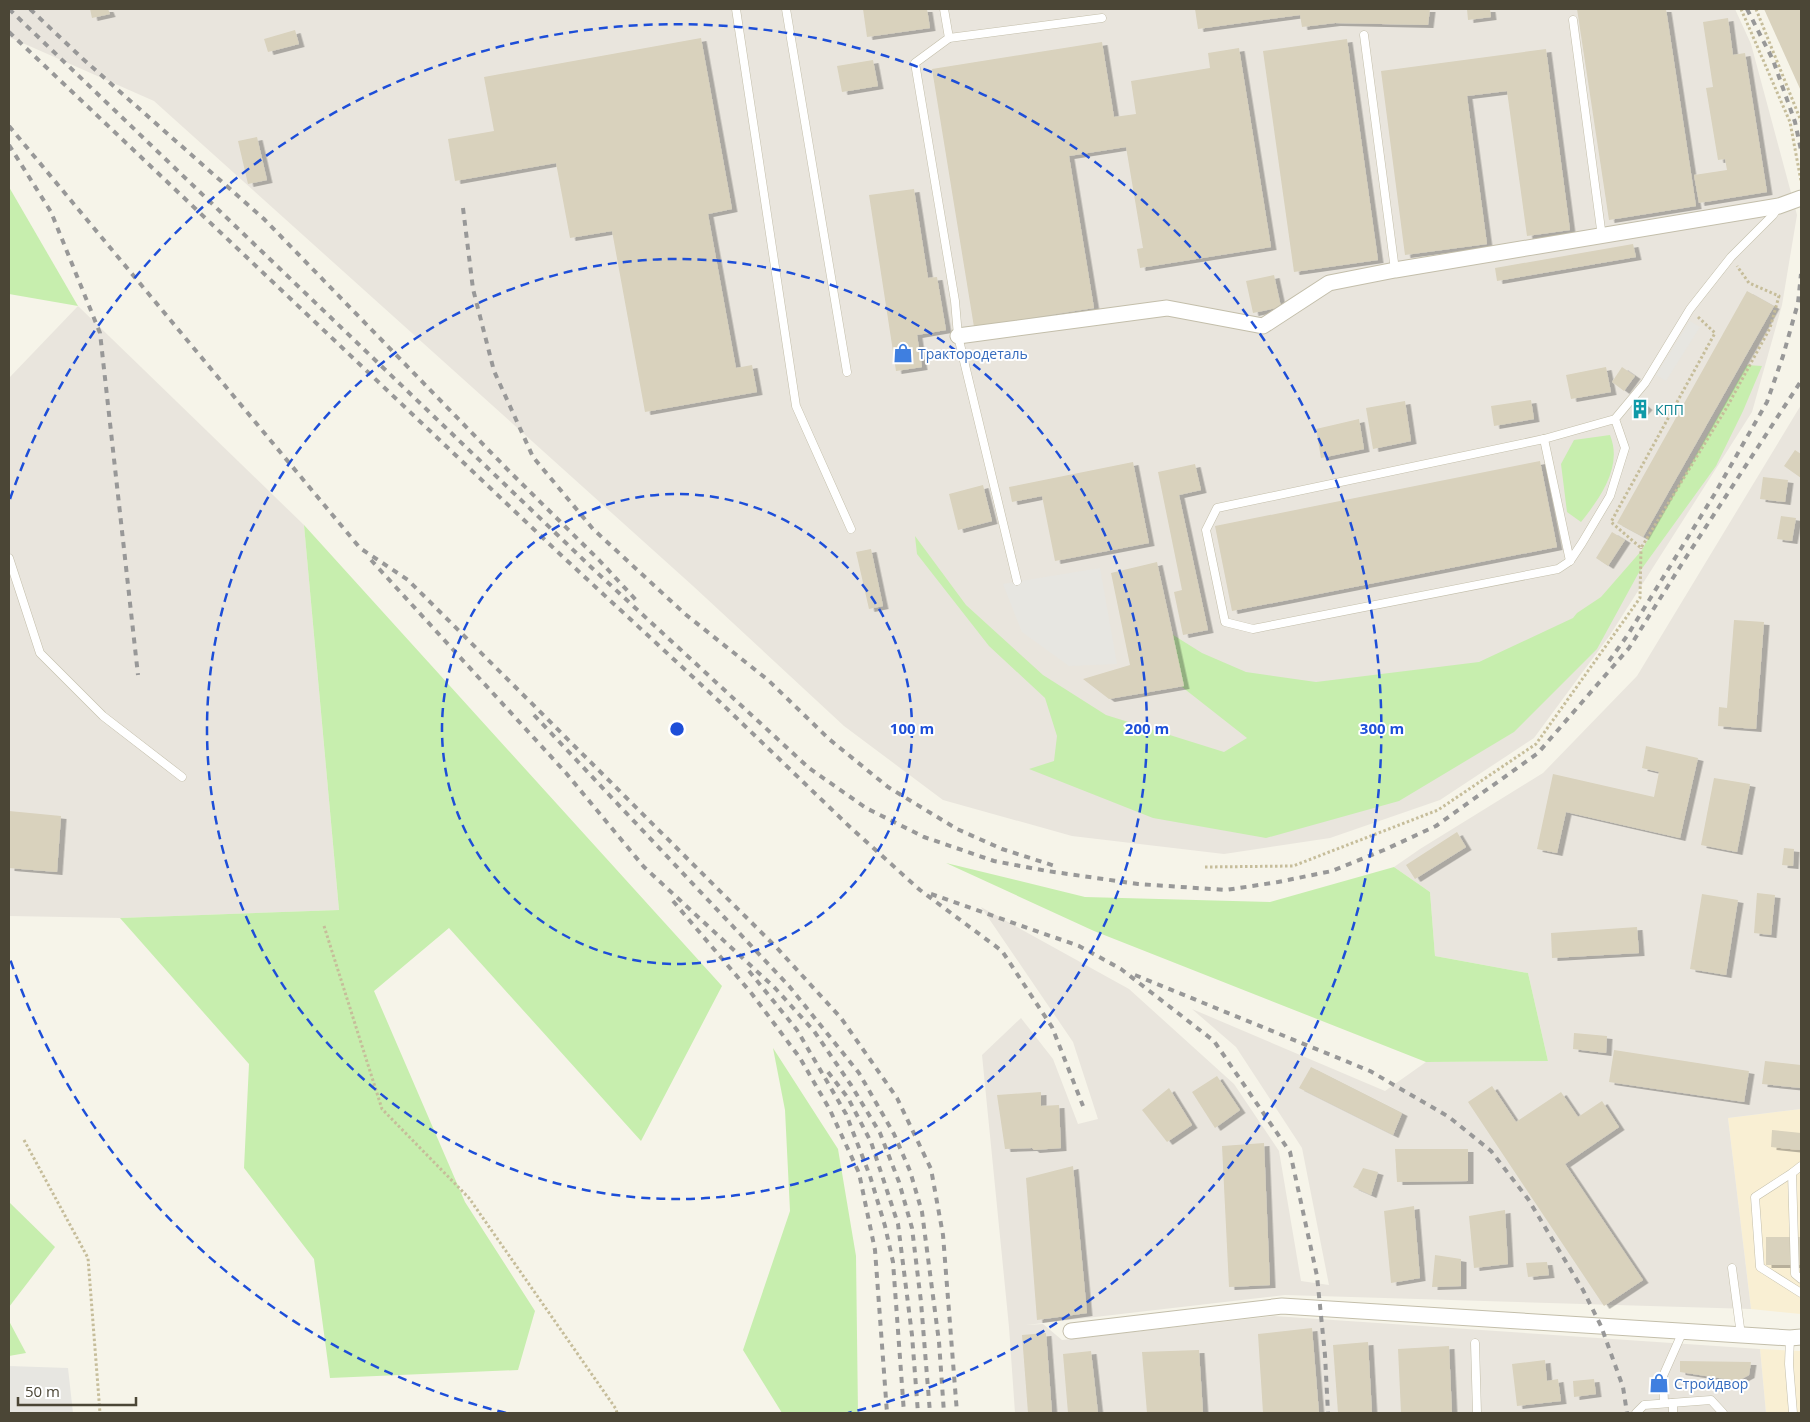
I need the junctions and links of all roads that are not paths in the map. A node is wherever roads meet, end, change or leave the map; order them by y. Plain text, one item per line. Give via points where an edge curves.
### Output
1 (736, 9) edge
2 (786, 9) edge
3 (944, 9) edge
4 (1102, 18) dead end
5 (1573, 20) dead end
6 (1364, 35) dead end
7 (949, 38) junction
8 (1801, 198) edge
9 (1779, 206) junction
10 (1602, 237) junction
11 (1395, 270) junction
12 (958, 336) junction
13 (847, 372) dead end
14 (1615, 419) junction
15 (1544, 439) junction
16 (851, 530) dead end
17 (9, 558) edge
18 (1570, 561) junction
19 (1017, 581) dead end
20 (182, 777) dead end
21 (1801, 1166) edge
22 (1792, 1173) junction
23 (1732, 1268) dead end
24 (1801, 1279) edge
25 (1801, 1293) edge
26 (1072, 1331) dead end
27 (1684, 1331) junction
28 (1741, 1335) junction
29 (1795, 1337) edge
30 (1475, 1343) dead end
31 (1664, 1403) junction
32 (1673, 1403) junction
33 (1476, 1413) edge
34 (1636, 1413) edge
35 (1673, 1413) edge
36 (1723, 1413) edge
37 (1793, 1413) edge

1 - 16 lane via 796,406
2 - 13 lane
3 - 7 lane
4 - 7 lane
5 - 10 lane
6 - 11 lane
7 - 12 lane via 915,63
8 - 9 street
9 - 10 street
9 - 14 lane via 1731,257 1690,309 1645,383
10 - 11 street
11 - 12 street via 1329,283 1263,326 1167,308
12 - 19 lane
14 - 15 lane
14 - 18 lane via 1626,448 1610,496
15 - 18 lane
15 - 18 lane via 1217,508 1206,530 1225,622 1253,629 1558,569
17 - 20 lane via 40,653 103,716
21 - 22 lane
22 - 24 lane via 1795,1274
22 - 25 lane via 1755,1197 1760,1268
23 - 28 lane
26 - 27 street via 1282,1306
27 - 28 street
27 - 31 lane via 1663,1376
28 - 29 street
29 - 37 lane via 1788,1364
30 - 33 lane
31 - 32 lane
31 - 34 lane via 1644,1405
32 - 35 lane
32 - 36 lane via 1710,1400

